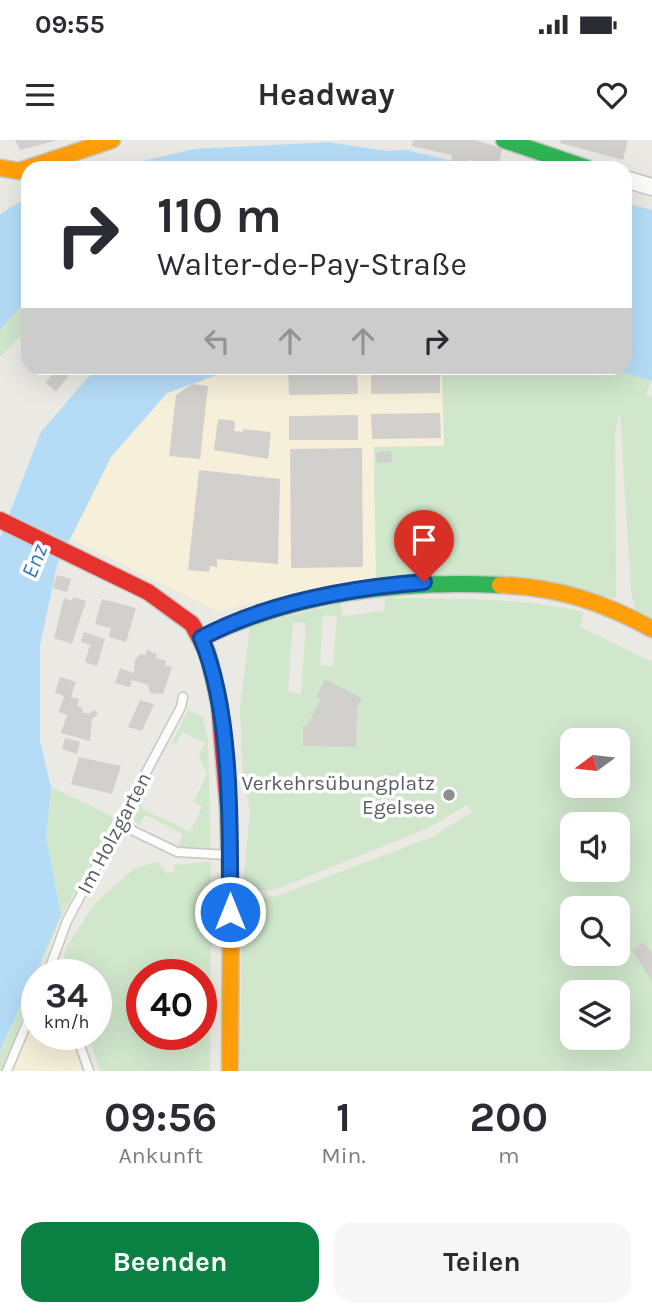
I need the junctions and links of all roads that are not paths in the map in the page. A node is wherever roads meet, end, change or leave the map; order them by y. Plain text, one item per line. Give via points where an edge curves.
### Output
1 (112, 140) edge
2 (504, 140) edge
3 (49, 161) edge
4 (566, 161) edge
5 (0, 168) edge
6 (21, 170) edge
7 (632, 181) edge
8 (652, 187) edge
9 (2, 521) edge
10 (652, 629) edge
11 (201, 638) junction
12 (183, 697) dead end
13 (119, 824) junction
14 (230, 855) junction
15 (55, 959) edge
16 (21, 1037) edge
17 (82, 1050) edge
18 (7, 1071) edge
19 (89, 1071) edge
20 (230, 1071) edge

1 - 3 street
2 - 4 street
5 - 6 street
7 - 8 street
9 - 11 street via 152,596 193,624
10 - 11 street via 621,609 587,598 527,586 424,582 349,590 275,608 235,620
11 - 14 street via 223,739
12 - 13 lane, Im Holzgarten
13 - 14 lane via 177,852
13 - 15 lane, Im Holzgarten via 67,921
14 - 20 street
16 - 18 lane
17 - 19 lane

